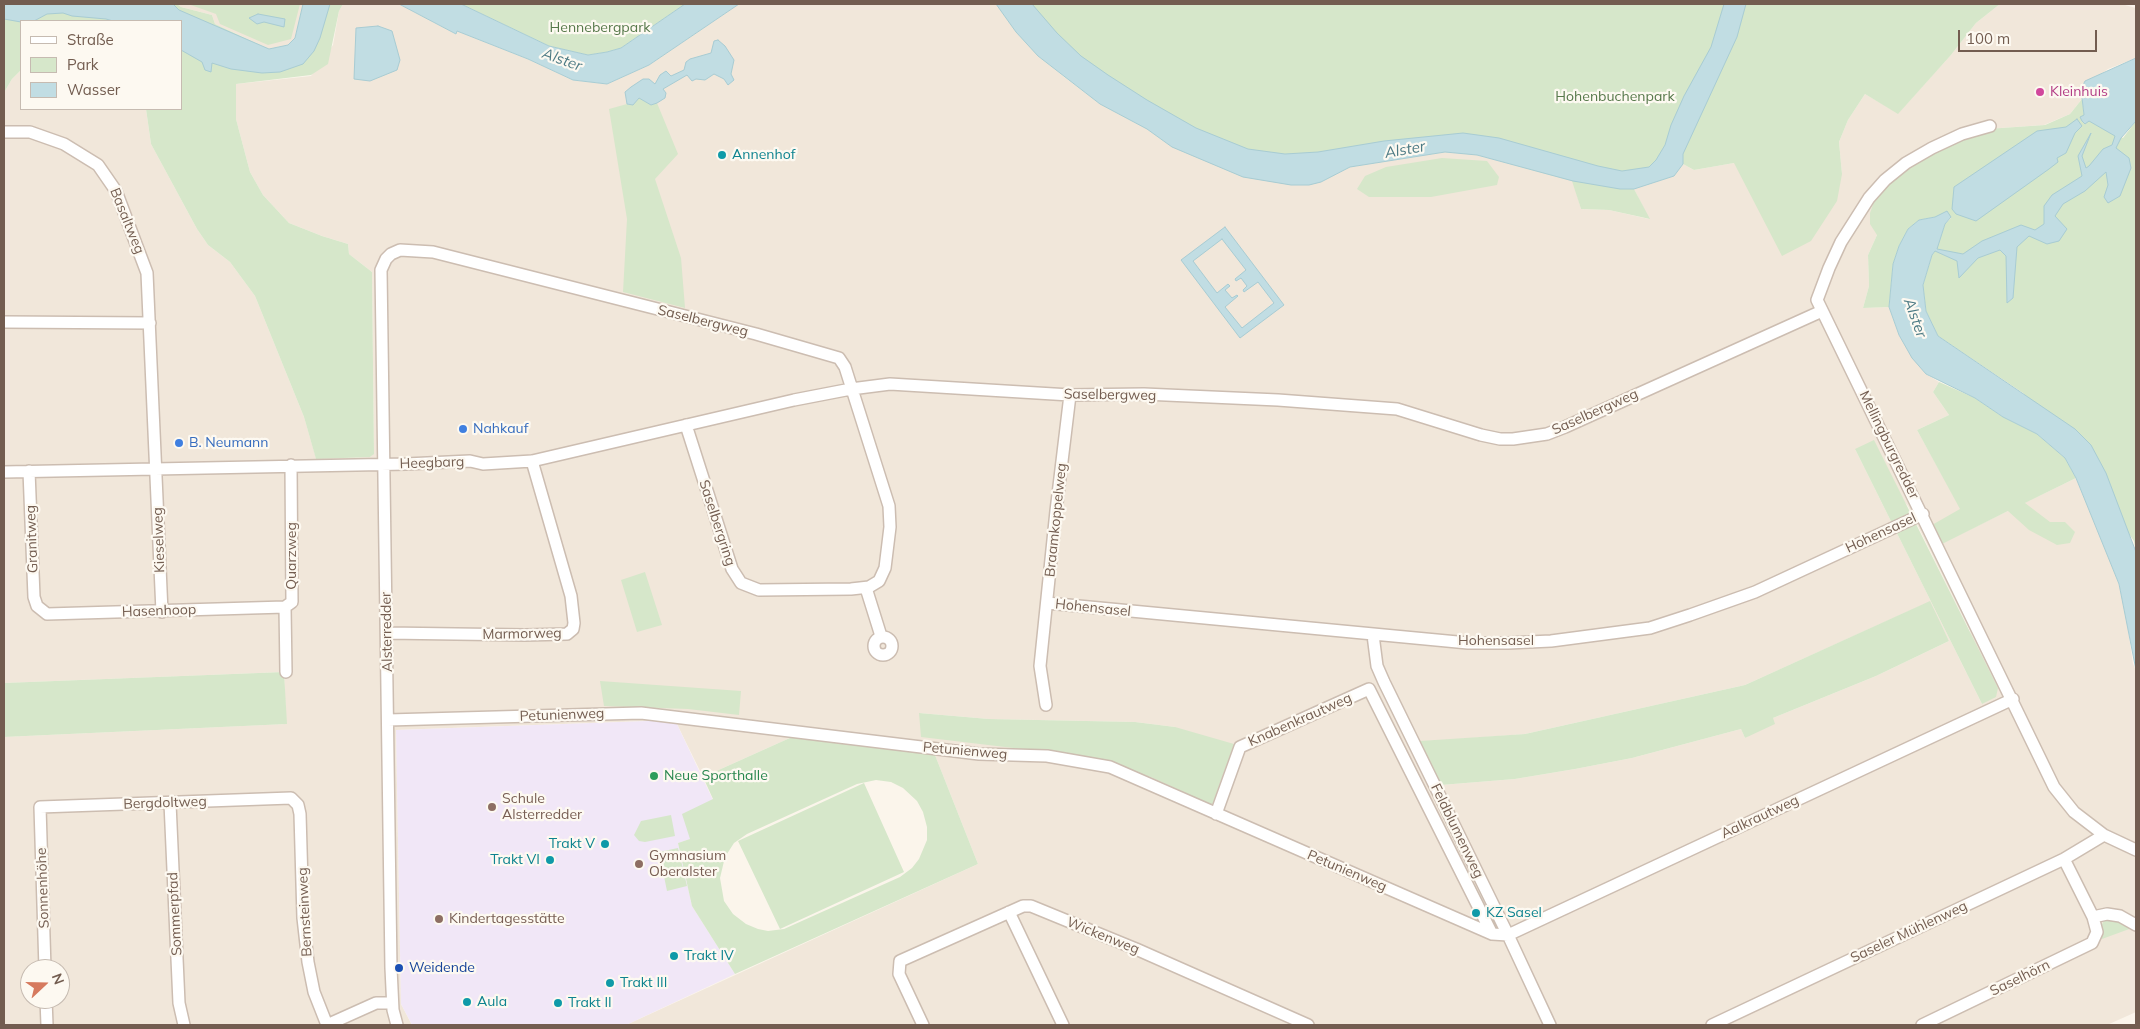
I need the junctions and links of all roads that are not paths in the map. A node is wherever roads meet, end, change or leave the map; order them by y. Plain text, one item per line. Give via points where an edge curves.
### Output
1 (1990, 126) dead end
2 (4, 132) edge
3 (403, 250) joint
4 (1822, 311) junction
5 (9, 322) edge
6 (150, 323) junction
7 (851, 389) junction
8 (1070, 395) junction
9 (686, 425) junction
10 (532, 461) junction
11 (383, 464) junction
12 (291, 465) junction
13 (156, 469) junction
14 (29, 471) junction
15 (4, 472) edge
16 (1923, 514) junction
17 (866, 588) junction
18 (1048, 603) junction
19 (37, 606) joint
20 (285, 607) junction
21 (162, 612) junction
22 (386, 633) junction
23 (1373, 635) junction
24 (881, 636) dead end
25 (286, 672) dead end
26 (1369, 689) joint
27 (2013, 700) junction
28 (1046, 705) dead end
29 (388, 720) junction
30 (291, 798) joint
31 (170, 803) junction
32 (40, 807) joint
33 (1216, 814) junction
34 (2104, 835) junction
35 (2136, 850) edge
36 (2064, 858) junction
37 (1009, 912) junction
38 (2093, 917) junction
39 (2136, 925) edge
40 (1492, 934) junction
41 (1508, 935) junction
42 (45, 959) edge
43 (392, 1003) junction
44 (46, 1009) edge
45 (47, 1025) edge
46 (184, 1025) edge
47 (327, 1025) edge
48 (397, 1025) edge
49 (923, 1025) edge
50 (1063, 1025) edge
51 (1308, 1025) edge
52 (1550, 1025) edge
53 (1712, 1025) edge
54 (1922, 1025) edge

1 - 4 street, Mellingburgredder via 1932,148 1885,180 1869,198 1828,268 1817,300
2 - 6 street, Basaltweg via 30,132 64,144 98,165 109,179 147,273
3 - 7 street, Saselbergweg via 433,252 838,357 844,364
3 - 11 street, Alsterredder via 388,256 381,270
4 - 8 street, Saselbergweg via 1565,427 1547,434 1513,439 1500,440 1397,409 1144,394
4 - 16 street, Mellingburgredder
5 - 6 street
6 - 13 street, Basaltweg
7 - 8 street, Saselbergweg via 899,384
7 - 9 street, Heegbarg
7 - 17 street via 890,513 883,574 876,584
8 - 18 street, Braamkoppelweg
9 - 10 street, Heegbarg
9 - 17 street, Saselbergring via 729,560 741,583 759,590
10 - 11 street, Heegbarg
10 - 22 street, Marmorweg via 571,596 573,629 567,634 525,635
11 - 12 street, Heegbarg
11 - 22 street, Alsterredder
12 - 13 street, Heegbarg
12 - 20 street, Quarzweg via 292,602
13 - 14 street, Heegbarg
13 - 21 street, Kieselweg
14 - 15 street, Heegbarg
14 - 19 street, Granitweg
16 - 23 street, Hohensasel via 1755,592 1650,628 1551,641 1508,643
16 - 27 street, Mellingburgredder
17 - 24 street
18 - 23 street, Hohensasel
18 - 28 street, Braamkoppelweg via 1040,666
19 - 21 street, Hasenhoop via 51,615
20 - 21 street, Hasenhoop
20 - 25 street, Quarzweg
22 - 29 street, Alsterredder
23 - 41 street, Feldblumenweg via 1377,666 1384,682
26 - 33 street, Knabenkrautweg via 1240,747
26 - 40 street, Feldblumenweg
27 - 34 street, Mellingburgredder via 2054,787 2074,812
27 - 41 street, Aalkrautweg
29 - 33 street, Petunienweg via 641,713 978,754 1047,756 1110,767
29 - 43 street, Alsterredder
30 - 31 street, Bergdoltweg
30 - 47 street, Bernsteinweg via 298,805 300,814 303,918 308,962 314,992
31 - 32 street, Bergdoltweg
31 - 46 street, Sommerpfad via 179,1003
32 - 42 street, Sonnenhöhe
33 - 40 street, Petunienweg
34 - 35 street, Mellingburgredder
34 - 36 street, Saseler Mühlenweg
36 - 38 street, Saselhörn
36 - 53 street, Saseler Mühlenweg
37 - 49 street, Wickenweg via 903,959 899,974
37 - 50 street
37 - 51 street, Wickenweg via 1031,906
38 - 39 street via 2120,916
38 - 54 street, Saselhörn via 2097,932 2092,943
40 - 41 street, Petunienweg
41 - 52 street, Feldblumenweg
43 - 47 street via 376,1003
43 - 48 street, Alsterredder
44 - 45 street

